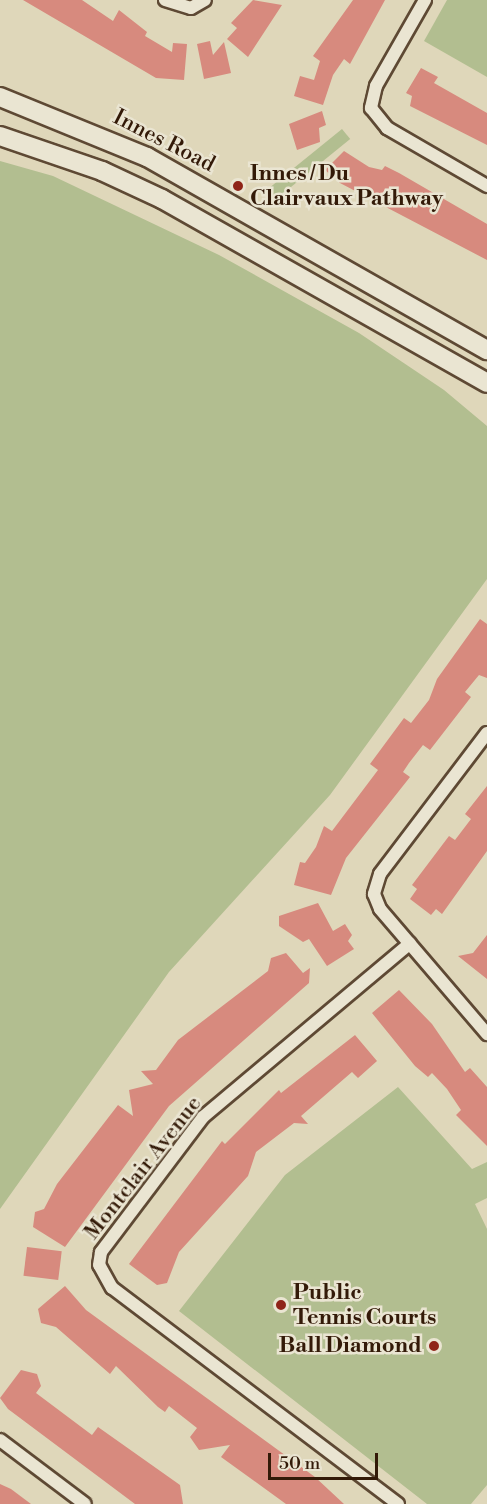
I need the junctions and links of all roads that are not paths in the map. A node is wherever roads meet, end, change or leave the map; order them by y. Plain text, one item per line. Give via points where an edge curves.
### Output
1 (165, 0) edge
2 (205, 0) edge
3 (425, 0) edge
4 (0, 98) edge
5 (0, 136) edge
6 (487, 186) edge
7 (487, 350) edge
8 (487, 383) edge
9 (487, 733) edge
10 (410, 944) junction
11 (487, 1034) edge
12 (0, 1440) edge
13 (85, 1504) edge
14 (398, 1504) edge

1 - 2 street via 191,8
3 - 6 street via 376,86 371,108 387,128
4 - 7 main road, Innes Road via 147,157
5 - 8 main road via 102,171 162,199
9 - 10 street via 375,886 380,909
10 - 11 street
10 - 14 street, Montclair Avenue via 203,1117 101,1252 99,1265 112,1288
12 - 13 street

